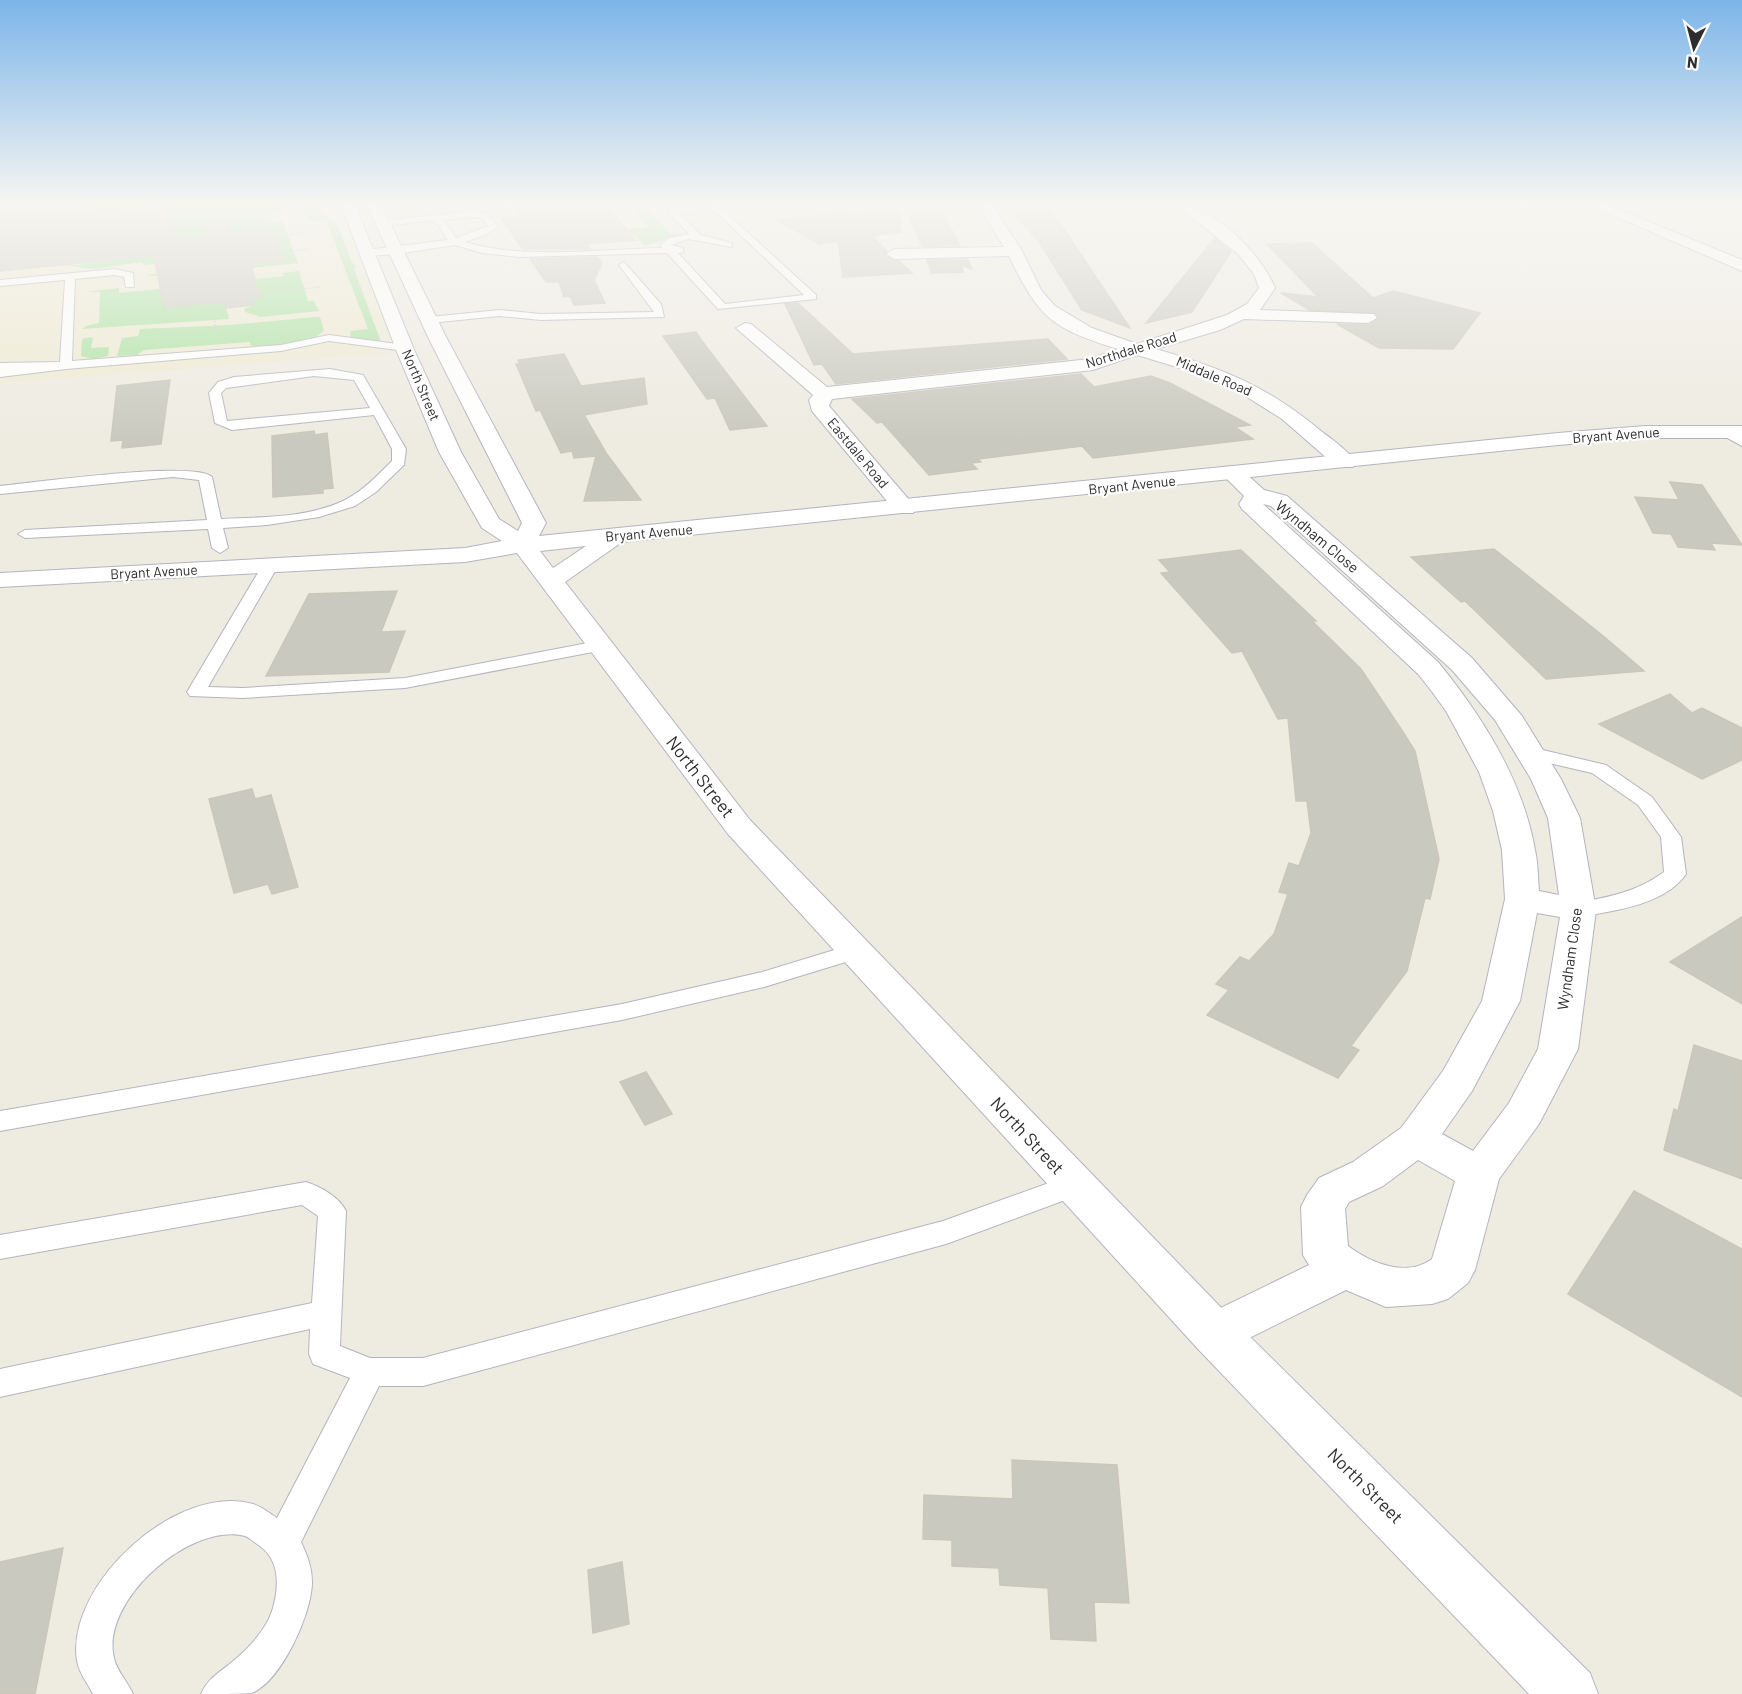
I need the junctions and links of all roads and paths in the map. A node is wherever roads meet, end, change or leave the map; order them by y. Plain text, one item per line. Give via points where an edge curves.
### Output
1 (70, 284) edge
2 (211, 284) edge
3 (379, 284) edge
4 (411, 284) edge
5 (639, 284) edge
6 (700, 284) edge
7 (798, 284) edge
8 (1030, 284) edge
9 (1266, 284) edge
10 (321, 287) dead end
11 (259, 293) dead end
12 (213, 295) dead end
13 (211, 300) dead end
14 (518, 304) dead end
15 (499, 313) junction
16 (1241, 314) junction
17 (1368, 318) dead end
18 (430, 321) junction
19 (745, 328) dead end
20 (113, 346) dead end
21 (405, 348) junction
22 (1136, 348) junction
23 (210, 354) junction
24 (111, 362) junction
25 (66, 365) junction
26 (5, 366) edge
27 (825, 395) junction
28 (378, 411) junction
29 (1737, 435) edge
30 (1345, 462) junction
31 (1245, 485) junction
32 (0, 490) edge
33 (905, 508) junction
34 (25, 534) dead end
35 (616, 536) junction
36 (217, 537) junction
37 (523, 545) junction
38 (0, 559) edge
39 (270, 566) junction
40 (0, 580) edge
41 (550, 581) junction
42 (598, 646) junction
43 (1462, 664) junction
44 (1428, 668) junction
45 (1530, 753) junction
46 (1521, 899) junction
47 (1579, 910) junction
48 (854, 952) junction
49 (0, 1121) edge
50 (1416, 1139) junction
51 (1479, 1174) junction
52 (1074, 1185) junction
53 (0, 1247) edge
54 (1345, 1269) junction
55 (324, 1313) junction
56 (1215, 1335) junction
57 (370, 1372) junction
58 (0, 1383) edge
59 (282, 1543) junction
60 (114, 1694) edge
61 (220, 1694) edge
62 (1569, 1694) edge

1 - 25 lane
2 - 12 path
3 - 21 street, North Street
4 - 18 street
5 - 15 lane via 660,315 541,317
6 - 7 lane via 722,307 812,297
8 - 22 street, Middale Road via 1037,298 1059,318
9 - 16 street, Northdale Road via 1252,308
10 - 11 path
13 - 23 path via 216,333
14 - 15 lane
15 - 18 lane
16 - 17 street
16 - 22 street, Northdale Road
18 - 37 street via 534,523
19 - 27 street
20 - 24 lane
21 - 23 lane via 329,338 281,348
21 - 37 street, North Street via 450,452 490,523
22 - 27 street, Northdale Road via 1085,365
22 - 30 street, Middale Road via 1177,359 1252,390 1307,428
23 - 24 lane
24 - 25 lane
25 - 26 lane
27 - 33 street, Eastdale Road via 819,400 819,407
28 - 28 lane via 358,378 347,374 327,372 234,381 222,385 215,393 221,423 232,426
28 - 36 lane via 399,449 399,462 371,489 350,503 319,513 267,521
29 - 30 street, Bryant Avenue via 1645,432
30 - 31 street, Bryant Avenue
31 - 33 street, Bryant Avenue
31 - 43 street, Wyndham Close via 1279,501
31 - 44 street, Wyndham Close via 1250,504
32 - 36 lane via 173,473 205,477
33 - 35 street, Bryant Avenue
34 - 36 lane
35 - 37 street, Bryant Avenue
35 - 41 street
36 - 37 street, Bryant Avenue via 464,537
36 - 38 street, Bryant Avenue
37 - 39 street, Bryant Avenue via 465,555
37 - 41 street, North Street
39 - 40 street, Bryant Avenue
39 - 42 lane via 196,692 243,693 405,683
41 - 42 street, North Street
42 - 48 street, North Street via 739,827
43 - 44 street
43 - 45 street, Wyndham Close via 1507,716
44 - 46 street, Wyndham Close via 1460,710 1494,771 1519,850
45 - 47 street, Wyndham Close via 1564,818
45 - 47 lane via 1599,769 1645,801 1671,837 1675,874 1631,901
46 - 47 street
46 - 50 street, Wyndham Close via 1500,1001 1458,1081
47 - 51 street, Wyndham Close via 1558,1048 1524,1113
48 - 49 lane via 764,979 622,1012
48 - 52 street, North Street
50 - 51 street
50 - 54 street, Wyndham Close via 1368,1174 1334,1190 1323,1207 1326,1255
51 - 54 street, Wyndham Close via 1452,1269 1432,1285 1386,1287
52 - 56 street, North Street
52 - 57 lane via 946,1232 423,1372
53 - 55 lane via 306,1193 332,1212
54 - 56 street
55 - 57 lane via 324,1354
55 - 58 lane
56 - 62 street, North Street
57 - 59 lane
59 - 60 lane via 273,1532 250,1521 221,1518 189,1526 159,1543 131,1566 109,1596 96,1627 94,1659 104,1684
59 - 61 lane via 289,1552 295,1578 292,1608 277,1640 253,1670

